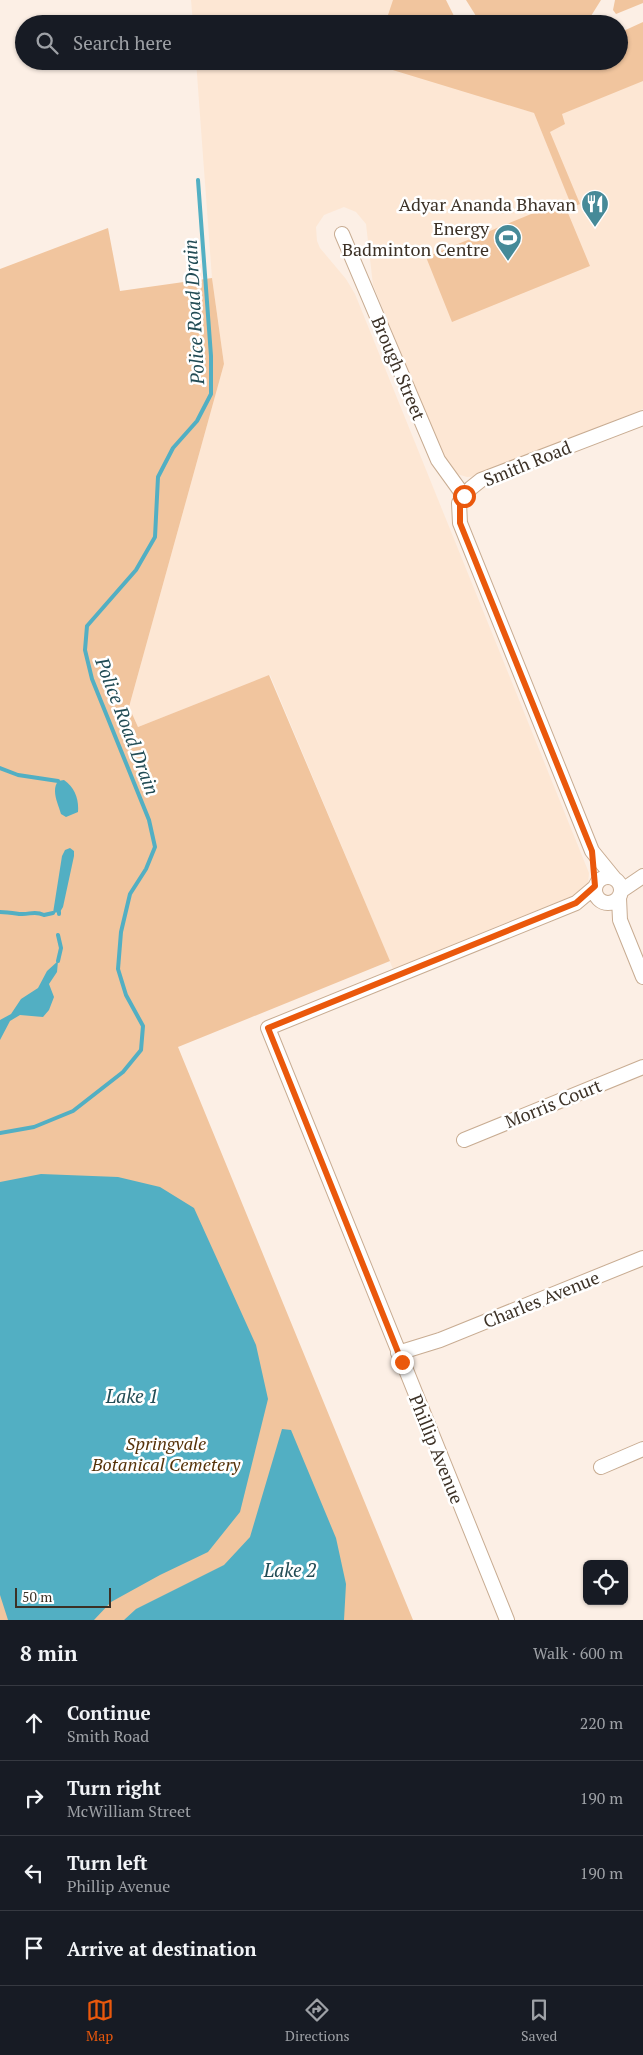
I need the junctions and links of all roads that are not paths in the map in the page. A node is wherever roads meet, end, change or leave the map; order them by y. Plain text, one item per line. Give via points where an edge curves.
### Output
1 (342, 234) dead end
2 (643, 418) edge
3 (464, 496) junction
4 (592, 851) junction
5 (642, 876) edge
6 (617, 886) junction
7 (595, 887) junction
8 (602, 902) junction
9 (576, 903) junction
10 (620, 920) junction
11 (643, 977) edge
12 (643, 1067) edge
13 (464, 1140) dead end
14 (643, 1258) edge
15 (400, 1357) junction
16 (643, 1449) edge
17 (601, 1467) dead end
18 (507, 1620) edge

1 - 3 street, Brough Street via 438,460
2 - 3 street, Smith Road via 481,480
3 - 4 street, Smith Road via 460,503 460,523
4 - 6 street, Smith Road
4 - 7 street, Smith Road
5 - 6 street
6 - 7 street via 603,877
6 - 8 street via 613,902
6 - 10 street
7 - 8 street via 595,894
7 - 9 street
8 - 9 street
8 - 10 street
9 - 15 street, Phillip Avenue via 268,1028
10 - 11 street
12 - 13 street, Morris Court
14 - 15 street, Charles Avenue
15 - 18 street, Phillip Avenue
16 - 17 street

